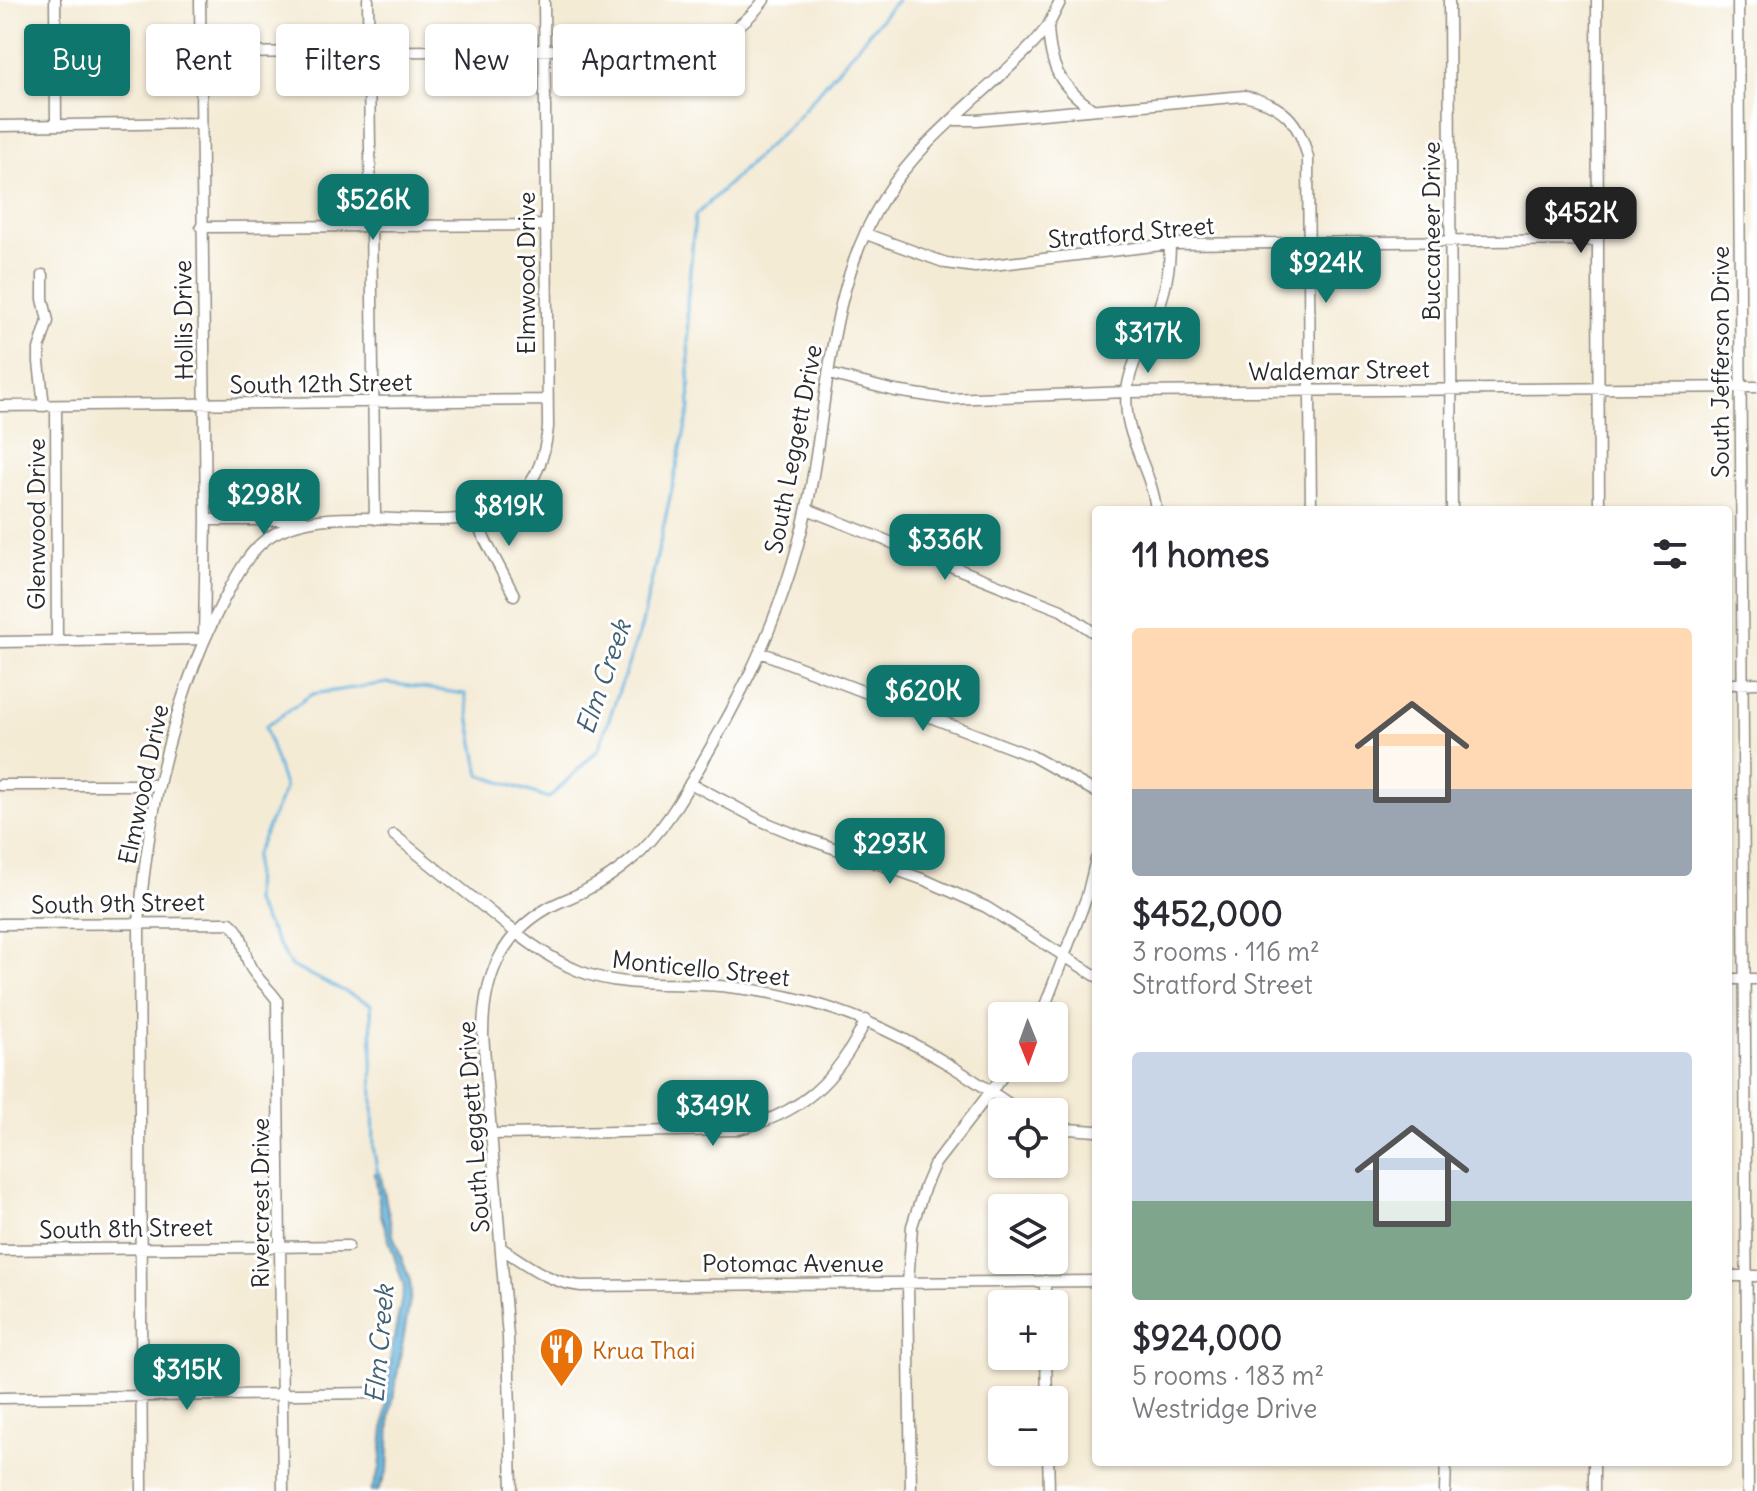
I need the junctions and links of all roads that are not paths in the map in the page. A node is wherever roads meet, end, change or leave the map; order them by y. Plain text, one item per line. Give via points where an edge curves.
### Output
1 (55, 0) edge
2 (200, 0) edge
3 (368, 0) edge
4 (544, 0) edge
5 (764, 0) edge
6 (1061, 0) edge
7 (1449, 0) edge
8 (1597, 0) edge
9 (1738, 0) edge
10 (200, 24) edge
11 (368, 24) edge
12 (1048, 26) junction
13 (544, 51) junction
14 (409, 52) edge
15 (201, 96) edge
16 (370, 96) edge
17 (1092, 109) junction
18 (953, 120) junction
19 (201, 123) junction
20 (56, 125) junction
21 (0, 126) edge
22 (371, 225) junction
23 (545, 225) junction
24 (201, 227) junction
25 (866, 234) junction
26 (1597, 240) junction
27 (1451, 241) junction
28 (1308, 242) junction
29 (1170, 244) junction
30 (43, 275) dead end
31 (829, 374) junction
32 (1740, 387) junction
33 (1757, 387) edge
34 (1451, 389) junction
35 (1599, 389) junction
36 (1310, 391) junction
37 (1127, 392) junction
38 (547, 400) junction
39 (374, 402) junction
40 (204, 404) junction
41 (0, 406) edge
42 (50, 406) junction
43 (1155, 506) edge
44 (1311, 506) edge
45 (1452, 506) edge
46 (1599, 506) edge
47 (807, 509) junction
48 (473, 517) junction
49 (375, 519) junction
50 (206, 520) junction
51 (322, 520) junction
52 (514, 595) dead end
53 (1092, 631) edge
54 (204, 639) junction
55 (0, 642) edge
56 (57, 642) junction
57 (760, 652) junction
58 (1757, 683) edge
59 (1732, 684) edge
60 (1742, 684) junction
61 (690, 783) junction
62 (0, 785) edge
63 (158, 785) junction
64 (1092, 790) edge
65 (394, 835) dead end
66 (1092, 875) edge
67 (139, 923) junction
68 (0, 924) edge
69 (235, 927) joint
70 (517, 933) junction
71 (1065, 958) junction
72 (1092, 974) edge
73 (1732, 979) edge
74 (1743, 979) junction
75 (1757, 979) edge
76 (1047, 1002) edge
77 (866, 1020) junction
78 (999, 1082) edge
79 (992, 1092) junction
80 (1001, 1098) edge
81 (1068, 1129) edge
82 (1092, 1131) edge
83 (493, 1134) junction
84 (348, 1246) dead end
85 (279, 1247) junction
86 (140, 1248) junction
87 (501, 1248) junction
88 (0, 1250) edge
89 (1751, 1276) edge
90 (1045, 1281) junction
91 (1092, 1281) edge
92 (908, 1283) junction
93 (1045, 1290) edge
94 (374, 1393) dead end
95 (282, 1394) junction
96 (141, 1396) junction
97 (0, 1398) edge
98 (1048, 1466) edge
99 (1446, 1466) edge
100 (1594, 1466) edge
101 (142, 1491) edge
102 (283, 1491) edge
103 (512, 1491) edge
104 (911, 1491) edge
105 (1049, 1491) edge
106 (1445, 1491) edge
107 (1594, 1491) edge
108 (1748, 1491) edge

1 - 20 street
2 - 10 street, Hollis Drive
3 - 11 street
4 - 13 street, Elmwood Drive
5 - 13 street via 742,23 707,45
6 - 12 street, South Leggett Drive
7 - 27 street, Buccaneer Drive
8 - 26 street
9 - 32 street, South Jefferson Drive
12 - 17 street via 1050,54 1060,80
12 - 18 street, South Leggett Drive
13 - 14 street
13 - 23 street, Elmwood Drive
15 - 19 street, Hollis Drive
16 - 22 street
17 - 18 street
17 - 28 street via 1244,96 1265,101 1288,117 1301,135 1308,158
18 - 25 street, South Leggett Drive via 903,171
19 - 20 street
19 - 24 street, Hollis Drive
20 - 21 street
22 - 23 street
22 - 24 street
22 - 39 street
23 - 38 street, Elmwood Drive
24 - 40 street, Hollis Drive
25 - 29 street, Stratford Street via 946,263 975,267
25 - 31 street, South Leggett Drive via 843,296
26 - 27 street, Stratford Street
26 - 35 street
27 - 28 street, Stratford Street
27 - 34 street, Buccaneer Drive
28 - 29 street, Stratford Street
28 - 36 street
29 - 37 street via 1157,314
30 - 42 street, Glenwood Drive via 48,321 39,362
31 - 37 street, Waldemar Street via 928,398
31 - 47 street, South Leggett Drive
32 - 33 street, Waldemar Street
32 - 35 street, Waldemar Street
32 - 60 street, South Jefferson Drive
34 - 35 street, Waldemar Street
34 - 36 street, Waldemar Street
34 - 45 street, Buccaneer Drive
35 - 46 street
36 - 37 street, Waldemar Street
36 - 44 street
37 - 43 street via 1129,427
38 - 39 street, South 12th Street
38 - 48 street, Elmwood Drive via 546,447 530,485 512,503
39 - 40 street, South 12th Street
39 - 49 street
40 - 42 street, South 12th Street
40 - 50 street, Hollis Drive
41 - 42 street, South 12th Street
42 - 56 street, Glenwood Drive
47 - 53 street via 1061,610
47 - 57 street, South Leggett Drive
48 - 49 street, Elmwood Drive
48 - 52 street
49 - 51 street, Elmwood Drive
50 - 51 street
50 - 54 street, Hollis Drive
51 - 54 street, Elmwood Drive via 291,527 257,548
54 - 56 street
54 - 63 street, Elmwood Drive
55 - 56 street
57 - 61 street, South Leggett Drive via 740,698
57 - 64 street via 1032,756
58 - 60 street
59 - 60 street
60 - 74 street, South Jefferson Drive
61 - 70 street, South Leggett Drive via 654,837 632,859 587,890 548,908
61 - 71 street via 762,821 986,907
62 - 63 street
63 - 67 street, Elmwood Drive
65 - 70 street, Monticello Street
66 - 71 street
67 - 68 street, South 9th Street
67 - 69 street, South 9th Street via 223,922
67 - 86 street, Elmwood Drive
69 - 85 street, Rivercrest Drive via 248,962 278,1005
70 - 77 street, Monticello Street via 558,962 612,981 730,987 808,1000
70 - 83 street, South Leggett Drive via 502,951 485,1001 483,1035
71 - 72 street
71 - 76 street
73 - 74 street
74 - 75 street
74 - 89 street, South Jefferson Drive
77 - 79 street, Monticello Street via 913,1042
77 - 83 street via 853,1048 825,1083 803,1104 760,1124 735,1130
78 - 79 street
79 - 80 street, Monticello Street
79 - 92 street via 942,1152 925,1186 912,1226
81 - 82 street
83 - 87 street, South Leggett Drive
84 - 85 street, South 8th Street
85 - 86 street, South 8th Street
85 - 95 street, Rivercrest Drive
86 - 88 street, South 8th Street
86 - 96 street, Elmwood Drive
87 - 92 street, Potomac Avenue via 561,1284 581,1286
87 - 103 street, South Leggett Drive
89 - 108 street, South Jefferson Drive
90 - 91 street, Potomac Avenue
90 - 92 street, Potomac Avenue
90 - 93 street
92 - 104 street
94 - 95 street
95 - 96 street
95 - 102 street, Rivercrest Drive
96 - 97 street
96 - 101 street, Elmwood Drive
98 - 105 street
99 - 106 street
100 - 107 street

